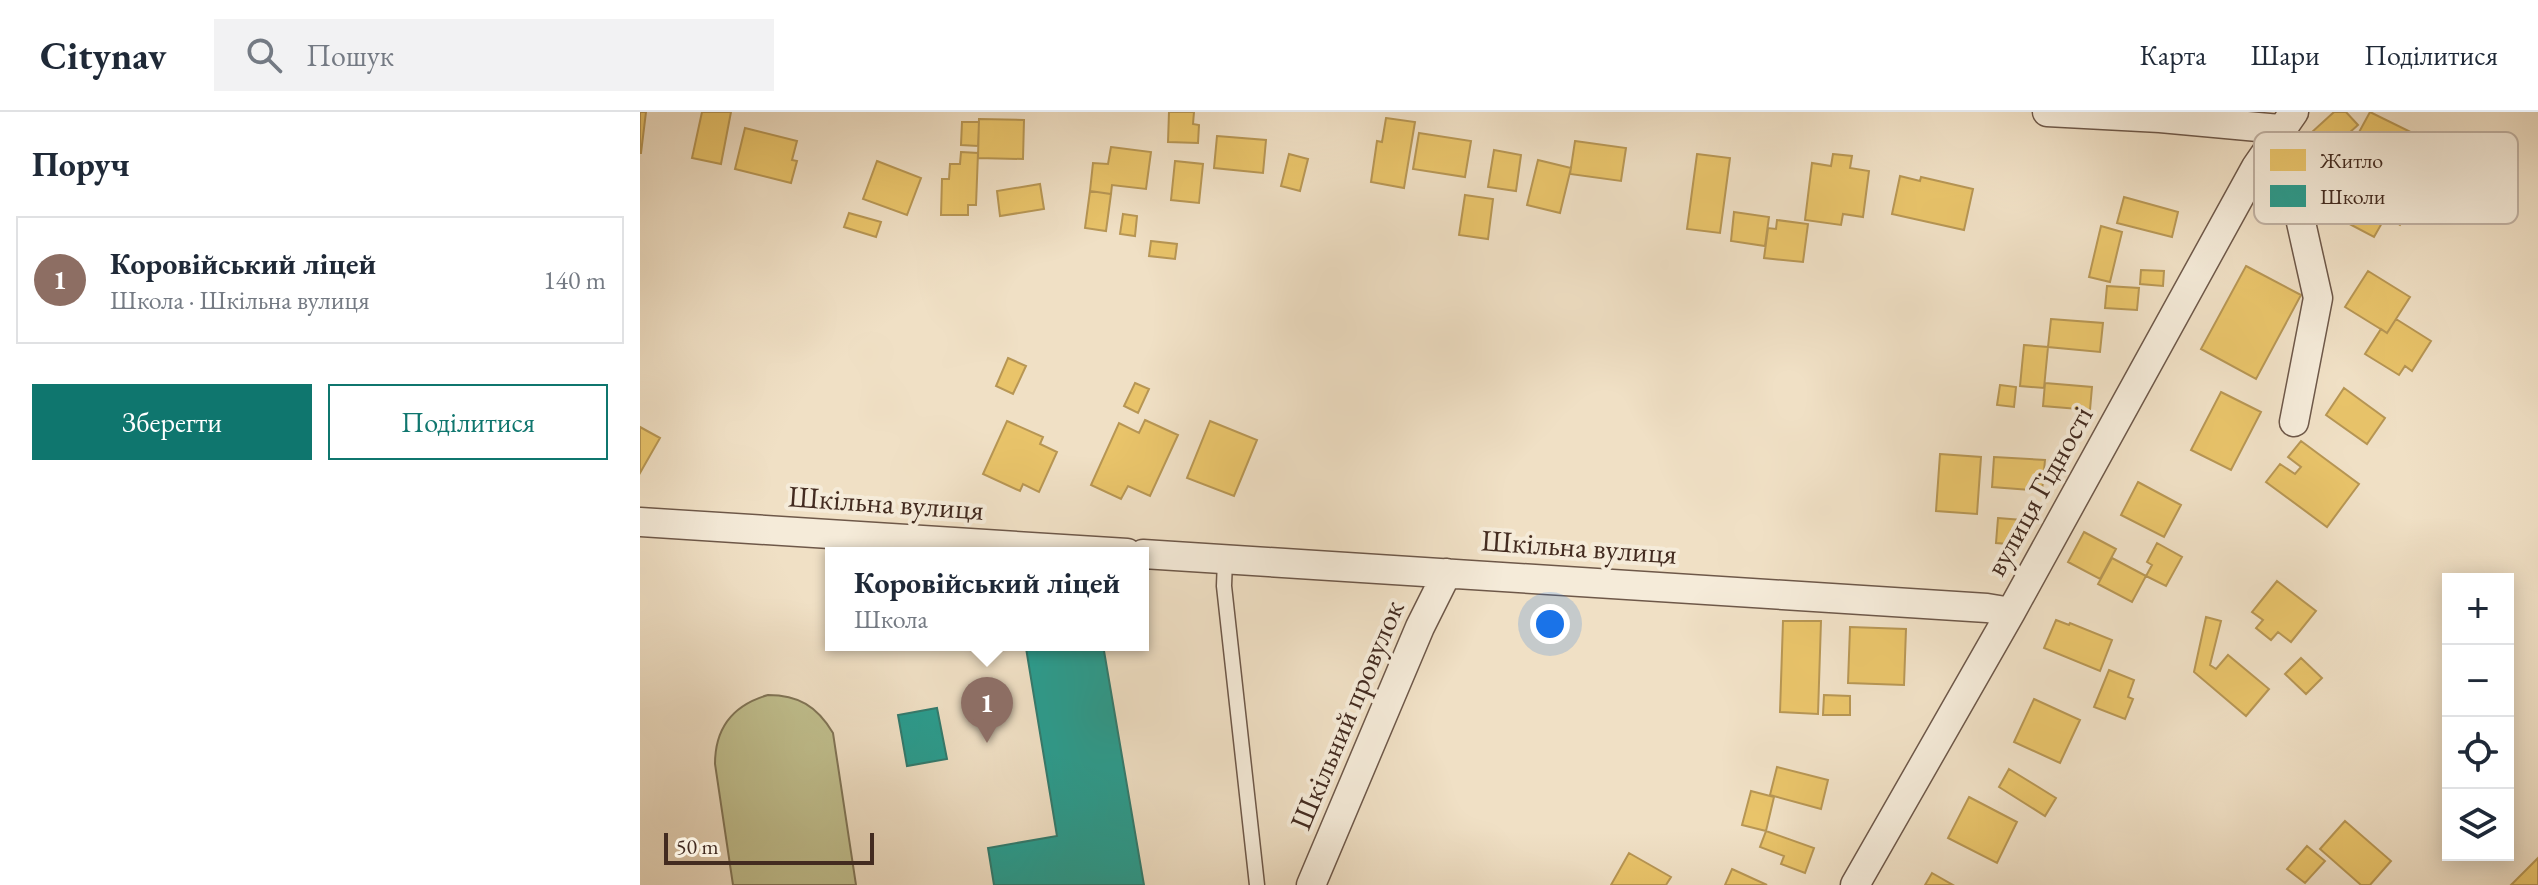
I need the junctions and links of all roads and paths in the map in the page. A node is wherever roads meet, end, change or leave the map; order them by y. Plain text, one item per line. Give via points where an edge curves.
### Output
1 (2047, 112) edge
2 (2226, 118) edge
3 (2287, 121) edge
4 (2254, 171) edge
5 (2305, 224) edge
6 (2294, 422) dead end
7 (640, 522) edge
8 (1033, 547) edge
9 (1149, 554) edge
10 (1225, 559) junction
11 (1447, 573) junction
12 (2011, 612) junction
13 (1257, 885) edge
14 (1311, 885) edge
15 (1855, 885) edge

1 - 2 street
2 - 3 street
4 - 12 street, вулиця Гідності
5 - 6 street via 2318,298
7 - 8 street, Шкільна вулиця
9 - 10 street, Шкільна вулиця
10 - 11 street, Шкільна вулиця
10 - 13 lane
11 - 12 street, Шкільна вулиця
11 - 14 street, Шкільний провулок
12 - 15 street, вулиця Гідності

